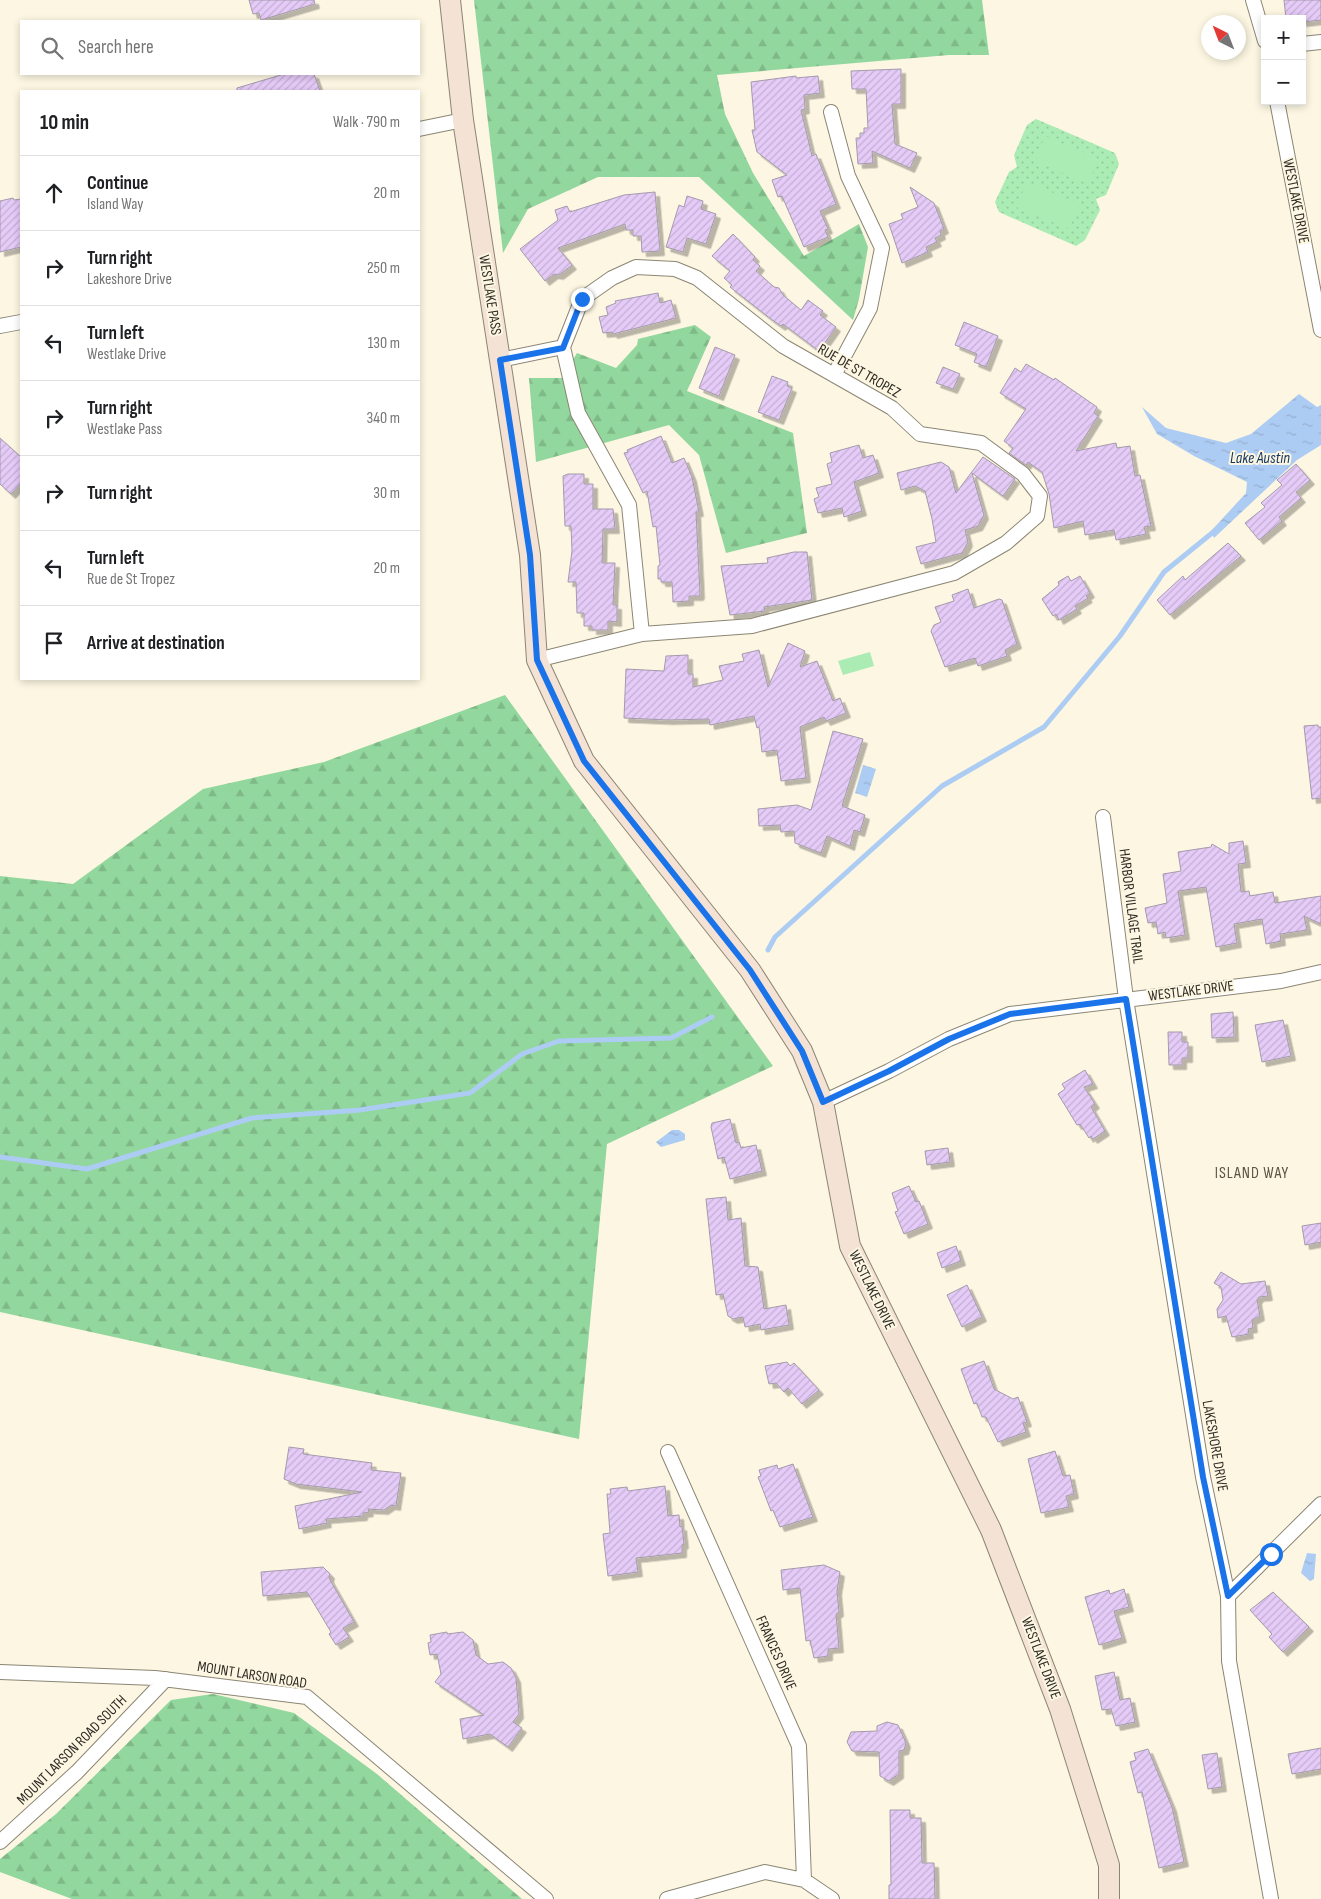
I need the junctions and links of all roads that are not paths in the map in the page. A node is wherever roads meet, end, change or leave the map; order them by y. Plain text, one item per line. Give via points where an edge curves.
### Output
1 (450, 0) edge
2 (1254, 0) edge
3 (1261, 26) edge
4 (1321, 42) edge
5 (1306, 44) edge
6 (1277, 105) edge
7 (831, 112) dead end
8 (463, 120) junction
9 (420, 129) edge
10 (1316, 283) edge
11 (20, 322) edge
12 (0, 326) edge
13 (1321, 330) edge
14 (563, 348) junction
15 (500, 360) junction
16 (834, 375) junction
17 (642, 634) junction
18 (537, 660) junction
19 (1103, 816) dead end
20 (1321, 972) edge
21 (1126, 999) junction
22 (823, 1102) junction
23 (668, 1452) dead end
24 (1321, 1504) edge
25 (1228, 1596) junction
26 (0, 1672) edge
27 (166, 1679) junction
28 (0, 1842) edge
29 (804, 1880) junction
30 (546, 1899) edge
31 (667, 1899) edge
32 (832, 1899) edge
33 (1110, 1899) edge
34 (1271, 1899) edge

1 - 8 street, WESTLAKE PASS
2 - 3 street
4 - 5 street
6 - 10 street, WESTLAKE DRIVE
7 - 16 street via 848,176 882,248 870,308
8 - 9 street
8 - 15 street, WESTLAKE PASS
10 - 13 street, WESTLAKE DRIVE
11 - 12 street
14 - 15 street
14 - 16 street, RUE DE ST TROPEZ via 582,299 612,278 636,267 675,269 697,278 783,346
14 - 17 street via 578,413 629,505
15 - 18 street, WESTLAKE PASS via 530,555
16 - 17 street, RUE DE ST TROPEZ via 892,408 920,434 981,443 1002,457 1023,474 1040,496 1037,516 1006,543 954,573 752,626
17 - 18 street, RUE DE ST TROPEZ
18 - 22 street, WESTLAKE PASS via 584,761 750,970 802,1051
19 - 21 street, HARBOR VILLAGE TRAIL
20 - 21 street, WESTLAKE DRIVE via 1281,981
21 - 22 street, WESTLAKE DRIVE via 1010,1014 949,1039
21 - 25 street, LAKESHORE DRIVE via 1203,1477
22 - 33 street, WESTLAKE DRIVE via 850,1246 991,1530 1060,1709 1109,1865
23 - 29 street, FRANCES DRIVE via 799,1746
24 - 25 street
25 - 34 street, LAKESHORE DRIVE via 1229,1661
26 - 27 street, MOUNT LARSON ROAD
27 - 28 street, MOUNT LARSON ROAD SOUTH via 77,1772
27 - 30 street, MOUNT LARSON ROAD via 307,1697
29 - 31 street via 765,1872
29 - 32 street

